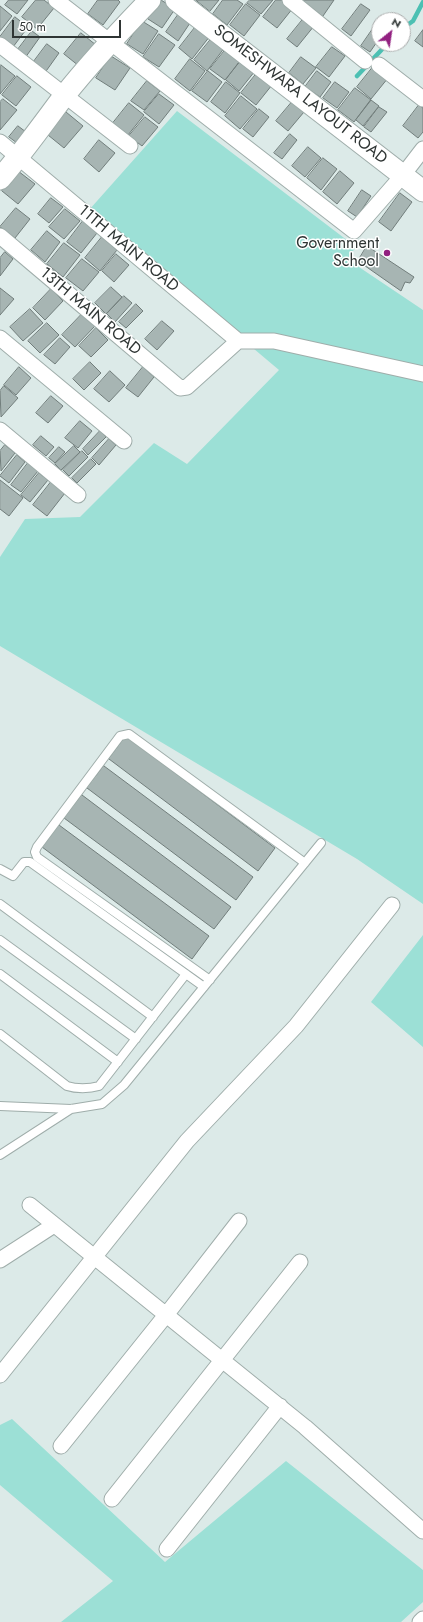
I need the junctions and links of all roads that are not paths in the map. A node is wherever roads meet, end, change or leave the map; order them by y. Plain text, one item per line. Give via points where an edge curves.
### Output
1 (56, 0) edge
2 (150, 0) edge
3 (176, 0) edge
4 (290, 0) edge
5 (109, 42) junction
6 (0, 45) edge
7 (365, 60) dead end
8 (379, 64) dead end
9 (65, 96) junction
10 (423, 99) edge
11 (0, 142) edge
12 (130, 146) dead end
13 (423, 149) edge
14 (19, 157) junction
15 (403, 175) junction
16 (0, 179) edge
17 (423, 190) edge
18 (0, 236) edge
19 (0, 338) edge
20 (238, 341) junction
21 (423, 374) edge
22 (0, 430) edge
23 (124, 441) dead end
24 (78, 495) dead end
25 (321, 843) dead end
26 (305, 863) junction
27 (0, 869) edge
28 (0, 904) edge
29 (392, 905) dead end
30 (0, 940) edge
31 (0, 974) edge
32 (186, 974) junction
33 (210, 980) junction
34 (204, 987) junction
35 (153, 1016) junction
36 (0, 1034) edge
37 (136, 1039) junction
38 (118, 1062) junction
39 (0, 1106) edge
40 (71, 1109) junction
41 (0, 1155) edge
42 (30, 1206) dead end
43 (238, 1221) dead end
44 (54, 1225) junction
45 (94, 1257) junction
46 (0, 1260) edge
47 (300, 1262) dead end
48 (166, 1315) junction
49 (222, 1360) junction
50 (0, 1375) edge
51 (280, 1406) junction
52 (61, 1446) dead end
53 (112, 1499) dead end
54 (423, 1531) edge
55 (167, 1549) dead end
56 (423, 1619) edge
57 (420, 1622) edge

1 - 5 street
2 - 5 street
3 - 15 street, SOMESHWARA LAYOUT ROAD
4 - 7 street
5 - 9 street
5 - 15 street via 354,231
6 - 9 street
8 - 10 street
9 - 12 street
9 - 14 street
11 - 14 street, 11TH MAIN ROAD
13 - 15 street
14 - 16 street
14 - 20 street, 11TH MAIN ROAD
15 - 17 street, SOMESHWARA LAYOUT ROAD
18 - 20 street, 13TH MAIN ROAD via 180,388 187,387
19 - 23 street
20 - 21 street via 274,341
22 - 24 street
25 - 26 lane
26 - 33 lane
26 - 33 lane via 129,734 120,736 35,852 37,856
27 - 32 lane via 13,876 24,862 30,862
28 - 35 lane
29 - 45 street via 296,1026 187,1141
30 - 37 lane
31 - 38 lane
32 - 34 lane
32 - 35 lane
33 - 34 lane
34 - 40 lane via 124,1086 102,1104
35 - 37 lane
36 - 38 lane via 72,1088 99,1086
37 - 38 lane
39 - 40 lane
40 - 41 lane
42 - 44 street
43 - 48 street
44 - 45 street
44 - 46 street
45 - 48 street
45 - 50 street
47 - 49 street
48 - 49 street
48 - 52 street
49 - 51 street
49 - 53 street
51 - 54 street via 306,1426
51 - 55 street
56 - 57 street

